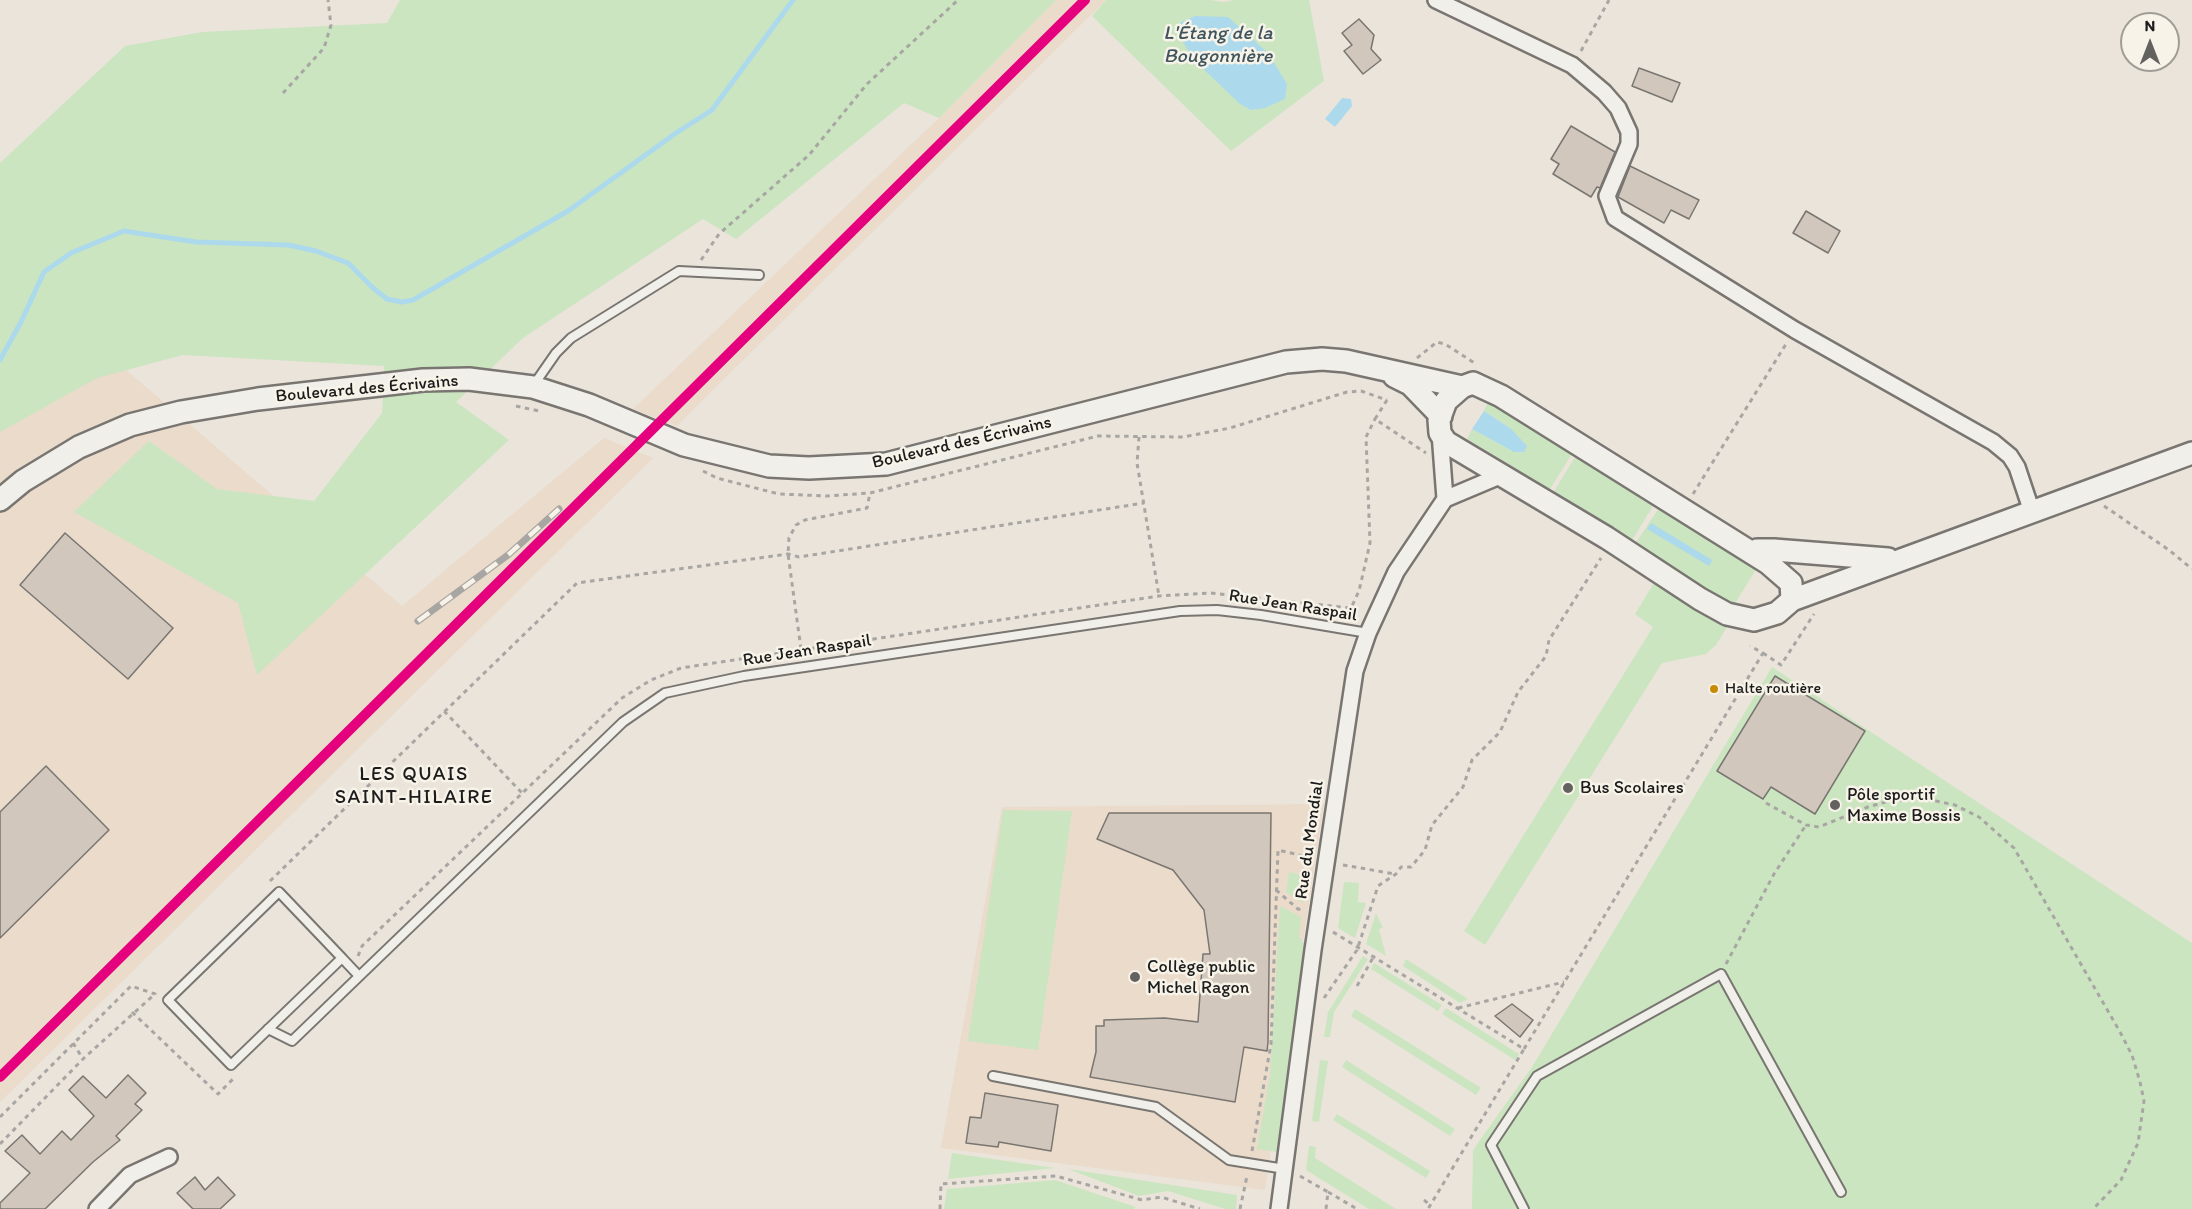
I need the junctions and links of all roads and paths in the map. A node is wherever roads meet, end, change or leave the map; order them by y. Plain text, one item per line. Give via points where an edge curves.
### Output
1 (328, 0) edge
2 (958, 0) edge
3 (1436, 0) edge
4 (1608, 0) edge
5 (1572, 65) junction
6 (283, 93) dead end
7 (694, 271) junction
8 (759, 275) dead end
9 (1795, 330) junction
10 (1378, 368) junction
11 (532, 387) junction
12 (1462, 387) junction
13 (1390, 394) dead end
14 (511, 405) dead end
15 (542, 412) dead end
16 (1375, 419) junction
17 (1440, 425) junction
18 (1139, 437) dead end
19 (2192, 453) edge
20 (1428, 455) dead end
21 (1502, 474) junction
22 (870, 492) dead end
23 (2085, 493) junction
24 (1691, 498) dead end
25 (1445, 499) junction
26 (0, 500) edge
27 (1144, 503) junction
28 (2032, 512) junction
29 (1752, 553) junction
30 (788, 554) junction
31 (1603, 554) dead end
32 (1904, 560) junction
33 (2192, 569) edge
34 (1792, 600) junction
35 (1368, 633) junction
36 (1750, 646) dead end
37 (801, 649) dead end
38 (444, 711) junction
39 (1766, 803) dead end
40 (1806, 825) junction
41 (1278, 850) dead end
42 (1342, 874) dead end
43 (1396, 874) junction
44 (266, 886) dead end
45 (1334, 923) dead end
46 (1333, 932) junction
47 (1331, 943) dead end
48 (1359, 946) junction
49 (1374, 956) junction
50 (342, 958) junction
51 (351, 967) junction
52 (1721, 974) junction
53 (359, 976) junction
54 (1565, 981) junction
55 (164, 986) dead end
56 (1357, 986) dead end
57 (1324, 989) dead end
58 (155, 994) junction
59 (1458, 1008) junction
60 (268, 1029) junction
61 (73, 1043) junction
62 (1524, 1049) junction
63 (83, 1059) junction
64 (993, 1076) dead end
65 (0, 1117) edge
66 (0, 1144) edge
67 (169, 1157) dead end
68 (1250, 1163) junction
69 (1292, 1172) junction
70 (1328, 1192) junction
71 (1841, 1192) dead end
72 (1424, 1200) dead end
73 (1429, 1207) edge
74 (97, 1209) edge
75 (940, 1209) edge
76 (1200, 1209) edge
77 (1240, 1209) edge
78 (1279, 1209) edge
79 (1326, 1209) edge
80 (1357, 1209) edge
81 (1524, 1209) edge
82 (2093, 1209) edge

1 - 6 path via 331,25 324,48
2 - 7 path via 867,84 808,155 719,234
3 - 5 street
4 - 5 path
5 - 9 street via 1618,108 1629,132 1629,144 1607,196 1615,218
7 - 8 lane
7 - 11 lane via 679,271 665,278 571,338
9 - 24 path
9 - 28 street via 1993,442 2017,467
10 - 11 main road, Boulevard des Écrivains via 1322,359 1286,363 897,462 831,468 769,466 724,457
10 - 12 main road
10 - 17 main road via 1410,384
11 - 26 main road, Boulevard des Écrivains via 469,379 423,380 181,412 130,425 80,447 23,481
12 - 17 main road via 1446,401
12 - 29 main road via 1473,383 1501,396
13 - 16 path
14 - 15 path
16 - 20 path
16 - 27 path via 1366,437 1370,543 1351,608 1211,593 1159,596
17 - 21 main road via 1446,442
17 - 25 street
18 - 27 path via 1137,463
19 - 23 main road
21 - 25 street
21 - 34 main road via 1727,614 1754,620 1777,613
22 - 30 path via 867,508 796,525 789,538
23 - 28 main road
23 - 33 path
25 - 35 street, Rue du Mondial via 1396,572
27 - 30 path via 799,557
28 - 32 main road
29 - 32 main road via 1774,550
29 - 34 main road via 1791,583
30 - 37 path
30 - 38 path via 577,583
31 - 43 path via 1549,640 1546,656 1518,692 1500,732 1472,760 1463,787 1432,825 1425,850 1411,867 1401,867
32 - 34 main road
35 - 53 lane, Rue Jean Raspail via 1261,615 1180,611 744,676 665,693 623,722
35 - 69 street, Rue du Mondial via 1355,671 1339,777
36 - 54 path via 1763,653
38 - 44 path
38 - 51 path via 522,793 362,946
39 - 40 path
40 - 52 path via 1774,874
40 - 82 path via 1819,827 1868,807 1912,798 1955,805 1979,817 2014,848 2120,1032 2140,1082 2144,1101 2138,1143 2121,1180
41 - 68 path via 1271,1044
42 - 43 path via 1343,864
43 - 48 path via 1378,886
45 - 46 path
46 - 47 path
46 - 48 path
48 - 49 path
48 - 57 path via 1322,1000
49 - 56 path
49 - 59 path
50 - 51 lane
50 - 60 lane
50 - 60 lane via 279,892 168,1000 231,1065
51 - 53 lane
52 - 71 lane
52 - 81 lane via 1537,1076 1491,1145
53 - 60 lane, Rue Jean Raspail via 292,1041
54 - 59 path
54 - 62 path
55 - 58 path
58 - 61 path via 131,986
58 - 63 path
59 - 62 path
61 - 63 path
61 - 65 path
62 - 73 path
63 - 66 path
64 - 68 lane via 1156,1107 1229,1160
67 - 74 street via 130,1175
68 - 69 lane
68 - 77 path
69 - 70 path
69 - 78 street, Rue du Mondial
70 - 79 path
70 - 80 path
72 - 73 path
75 - 76 path via 941,1184 1056,1176 1142,1200 1161,1197

